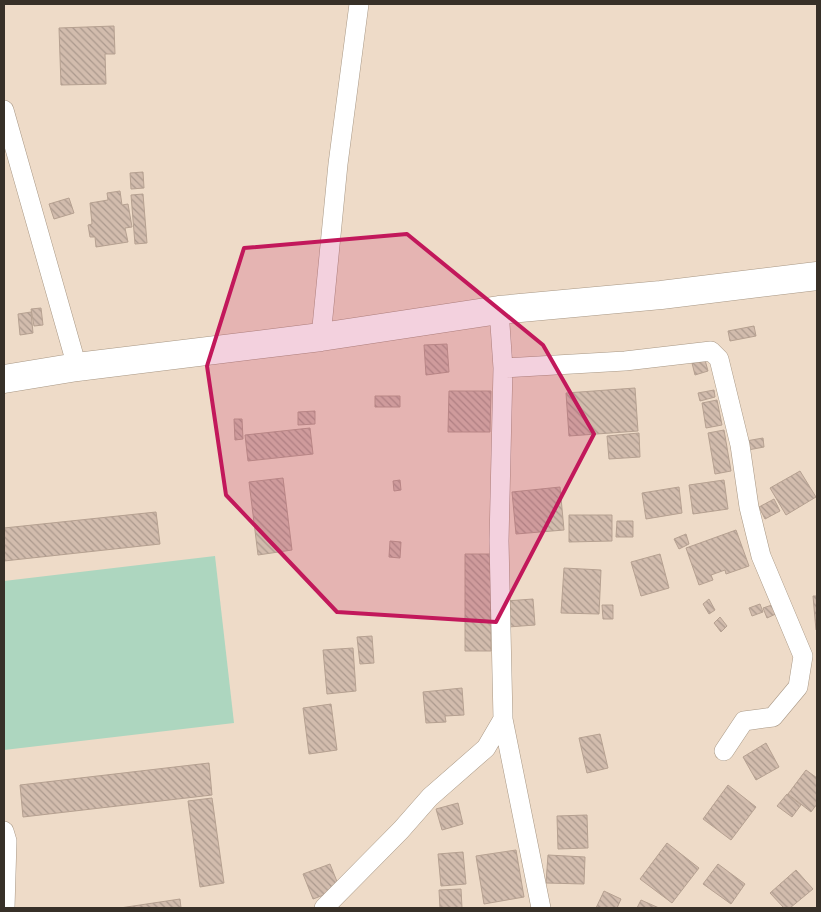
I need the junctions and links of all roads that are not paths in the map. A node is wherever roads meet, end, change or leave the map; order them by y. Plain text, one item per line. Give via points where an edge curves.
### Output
1 (359, 4) edge
2 (4, 110) edge
3 (817, 276) edge
4 (499, 310) junction
5 (321, 337) junction
6 (77, 367) junction
7 (503, 368) junction
8 (4, 378) edge
9 (503, 719) junction
10 (724, 751) dead end
11 (4, 831) edge
12 (5, 908) edge
13 (324, 908) edge
14 (541, 908) edge

1 - 5 street via 338,164
2 - 6 street
3 - 4 main road
4 - 5 main road
4 - 7 street
5 - 6 main road
6 - 8 main road
7 - 9 street via 499,542
7 - 10 street via 625,361 711,351 719,359 740,445 749,507 761,556 803,656 798,687 772,717 744,721
9 - 13 street via 486,748 430,797
9 - 14 street
11 - 12 street via 7,841

